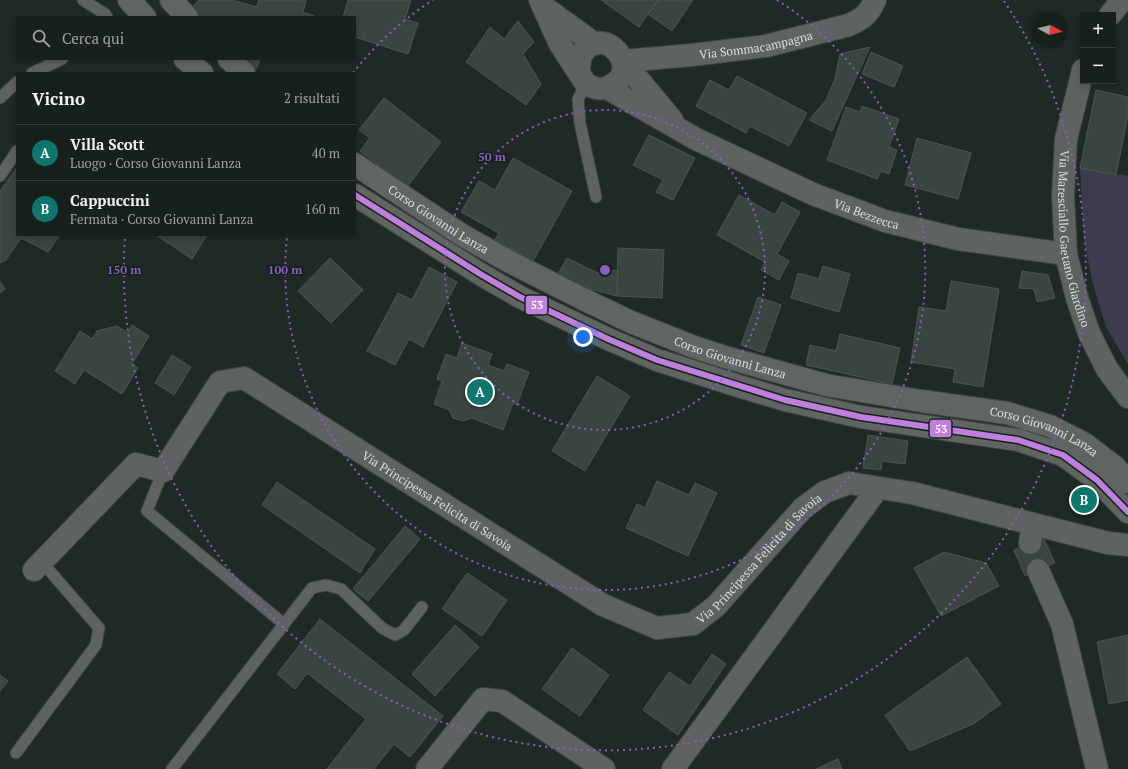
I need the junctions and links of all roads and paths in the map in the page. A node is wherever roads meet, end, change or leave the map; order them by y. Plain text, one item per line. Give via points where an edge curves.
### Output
1 (83, 0) edge
2 (129, 0) edge
3 (171, 0) edge
4 (875, 0) edge
5 (1122, 0) edge
6 (542, 3) edge
7 (1112, 12) edge
8 (106, 16) edge
9 (144, 16) edge
10 (186, 16) edge
11 (595, 44) junction
12 (60, 60) edge
13 (186, 60) edge
14 (229, 60) edge
15 (623, 61) junction
16 (34, 72) edge
17 (201, 72) edge
18 (243, 72) edge
19 (591, 81) junction
20 (1080, 82) edge
21 (16, 83) edge
22 (0, 98) edge
23 (681, 131) junction
24 (16, 152) edge
25 (356, 165) edge
26 (0, 176) edge
27 (356, 196) edge
28 (596, 196) dead end
29 (1066, 254) junction
30 (1128, 397) edge
31 (163, 471) junction
32 (1128, 482) edge
33 (878, 488) junction
34 (1128, 512) edge
35 (1128, 545) edge
36 (38, 566) joint
37 (1038, 570) tunnel mouth
38 (422, 607) dead end
39 (284, 624) junction
40 (16, 753) dead end
41 (172, 769) edge
42 (427, 769) edge
43 (604, 769) edge
44 (673, 769) edge
45 (1097, 769) edge

1 - 8 lane
2 - 9 street
3 - 10 street
4 - 15 street, Via Sommacampagna via 862,20 766,46
5 - 7 street
6 - 11 street, Via Bezzecca
6 - 19 street, Via Bezzecca via 560,44
11 - 15 street, Via Bezzecca via 610,45 616,49
11 - 19 street via 583,52
12 - 16 lane
13 - 17 street
14 - 18 street
15 - 19 street via 622,74 613,85
15 - 23 street, Via Bezzecca
19 - 23 street, Via Bezzecca
19 - 28 lane via 578,99 580,123
20 - 29 street, Via Maresciallo Gaetano Giardino via 1066,139 1063,196
21 - 22 lane
23 - 29 street, Via Bezzecca via 813,194 885,220 958,239
24 - 26 lane
25 - 32 street, Corso Giovanni Lanza via 495,253 549,283 632,322 694,347 826,385 1007,413 1050,426 1085,444 1116,467
27 - 34 street, Corso Giovanni Lanza via 482,276 520,297 658,360 784,400 862,417 1018,440 1062,455 1097,480
29 - 30 street, Via Maresciallo Gaetano Giardino via 1089,333 1107,369
31 - 33 street, Via Principessa Felicita di Savoia via 220,382 244,378 603,605 657,628 693,624 716,606 803,508 825,492 849,483
31 - 36 street via 136,464
31 - 39 lane via 146,511
33 - 35 street, Via Principessa Felicita di Savoia via 912,493 1032,534
33 - 44 street
36 - 40 lane via 99,628 96,645
37 - 45 street via 1062,624
38 - 39 lane via 404,630 395,635 382,628 342,589 326,585 312,588
39 - 41 lane
42 - 43 street via 483,699 502,701

